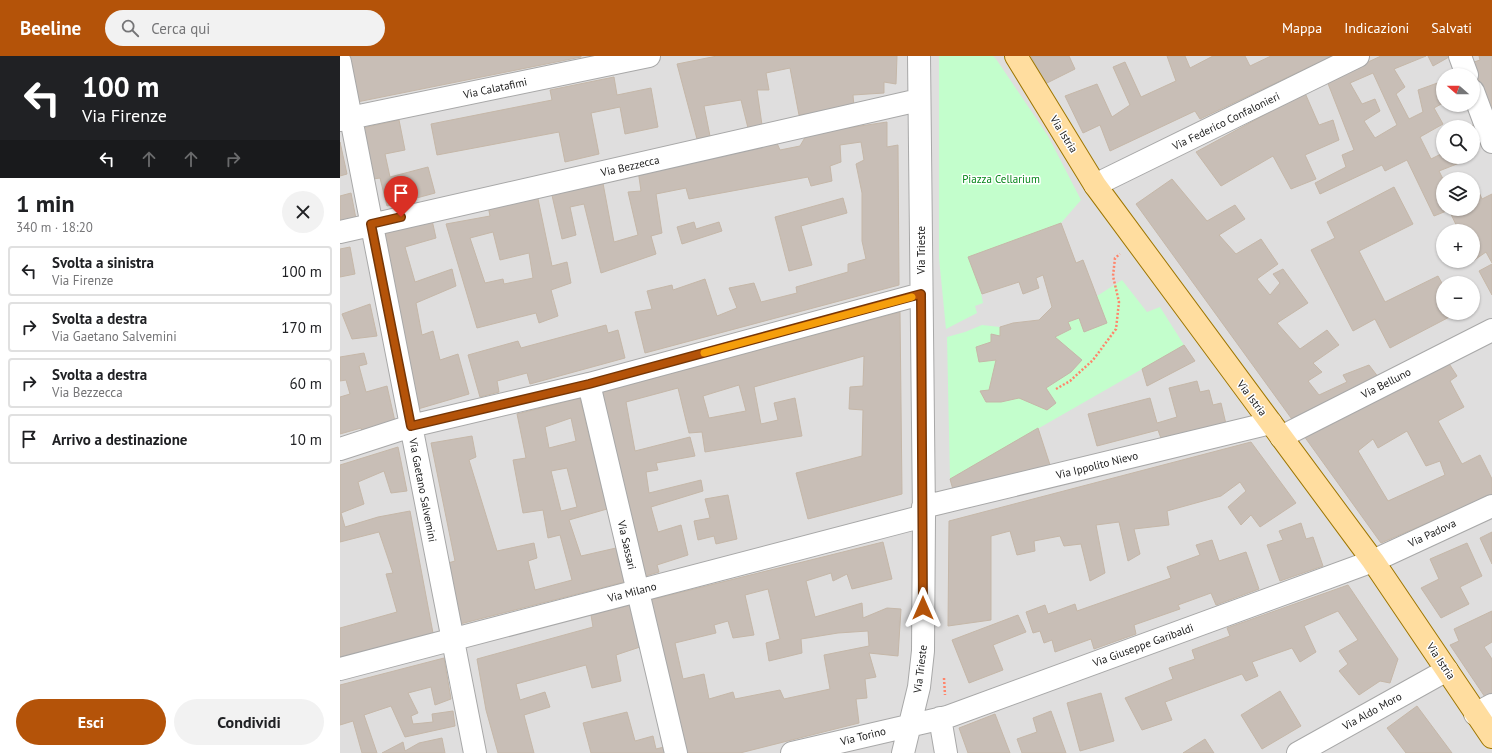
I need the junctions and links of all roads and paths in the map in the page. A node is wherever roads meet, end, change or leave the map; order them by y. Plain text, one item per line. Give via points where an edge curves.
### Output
1 (649, 56) edge
2 (919, 56) edge
3 (1016, 56) edge
4 (1358, 56) edge
5 (1460, 56) edge
6 (340, 62) edge
7 (1464, 68) edge
8 (920, 100) junction
9 (1480, 110) edge
10 (346, 119) edge
11 (1492, 142) edge
12 (1095, 185) junction
13 (371, 224) junction
14 (340, 232) edge
15 (1137, 242) junction
16 (921, 294) junction
17 (1492, 330) edge
18 (589, 384) junction
19 (1056, 389) dead end
20 (411, 426) junction
21 (1276, 430) junction
22 (340, 449) edge
23 (1492, 506) edge
24 (923, 511) junction
25 (1373, 561) junction
26 (637, 590) junction
27 (452, 640) junction
28 (340, 669) edge
29 (1447, 670) junction
30 (1484, 709) edge
31 (940, 718) junction
32 (911, 724) junction
33 (1492, 737) edge
34 (474, 753) edge
35 (676, 753) edge
36 (792, 753) edge
37 (903, 753) edge
38 (946, 753) edge
39 (1298, 753) edge

1 - 10 street, Via Calatafimi
2 - 8 street, Via Trieste
3 - 12 main road, Via Istria
4 - 12 street, Via Federico Confalonieri
5 - 7 street
6 - 10 street, Via Gaetano Salvemini
8 - 13 street, Via Bezzecca
8 - 16 street, Via Trieste
9 - 11 street
10 - 13 street, Via Gaetano Salvemini
12 - 15 main road, Via Istria
13 - 14 street, Via Bezzecca
13 - 20 street, Via Gaetano Salvemini
15 - 19 path via 1115,258 1113,276 1119,302 1116,330 1093,360 1070,381
15 - 21 main road, Via Istria
16 - 18 street
16 - 24 street, Via Trieste
17 - 21 street, Via Belluno
18 - 20 street
18 - 26 street, Via Sassari
20 - 22 street
20 - 27 street, Via Gaetano Salvemini
21 - 24 street, Via Ippolito Nievo
21 - 25 main road, Via Istria
23 - 25 street, Via Padova
24 - 26 street, Via Milano
24 - 32 street, Via Trieste via 923,651
25 - 29 main road, Via Istria
25 - 31 street, Via Giuseppe Garibaldi
26 - 27 street, Via Milano
26 - 35 street, Via Sassari
27 - 28 street, Via Milano
27 - 34 street, Via Gaetano Salvemini
29 - 30 main road, Via Istria
29 - 39 street, Via Aldo Moro
30 - 33 main road, Via Istria
31 - 32 street, Via Giuseppe Garibaldi
31 - 38 street
32 - 36 street, Via Torino
32 - 37 street, Via Trieste

